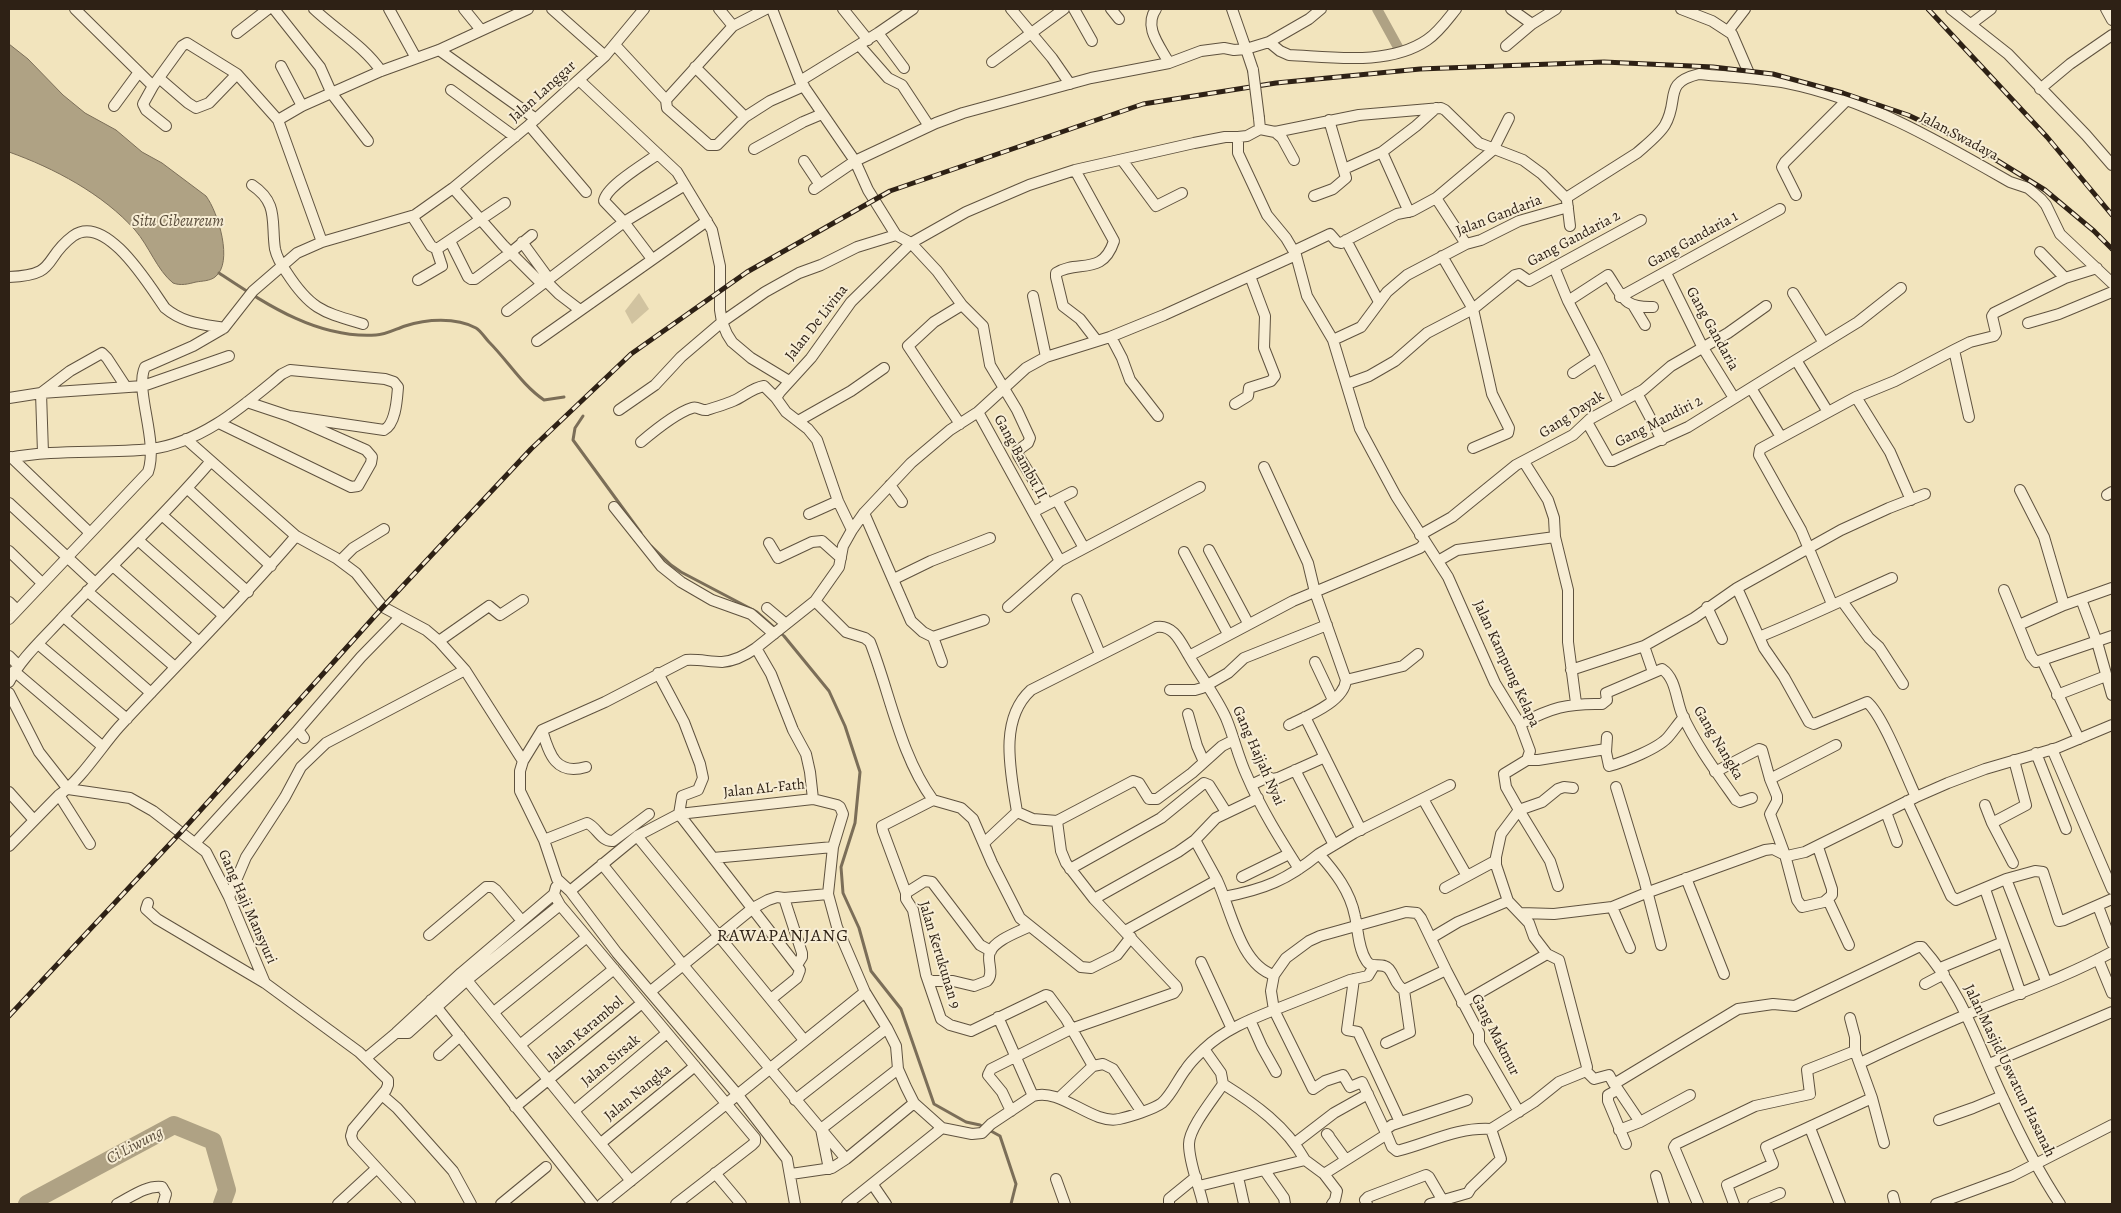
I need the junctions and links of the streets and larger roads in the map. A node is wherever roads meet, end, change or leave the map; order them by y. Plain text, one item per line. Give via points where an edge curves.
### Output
1 (75, 9) edge
2 (268, 9) edge
3 (274, 9) edge
4 (314, 9) edge
5 (389, 9) edge
6 (464, 9) edge
7 (552, 9) edge
8 (644, 9) edge
9 (720, 9) edge
10 (785, 9) edge
11 (843, 9) edge
12 (913, 9) edge
13 (1011, 9) edge
14 (1064, 9) edge
15 (1074, 9) edge
16 (1111, 9) edge
17 (1156, 9) edge
18 (1232, 9) edge
19 (1321, 9) edge
20 (1456, 9) edge
21 (1511, 9) edge
22 (1556, 9) edge
23 (1745, 9) edge
24 (1951, 9) edge
25 (1991, 9) edge
26 (2106, 9) edge
27 (523, 10) edge
28 (771, 10) edge
29 (1686, 10) edge
30 (899, 12) edge
31 (1119, 19) dead end
32 (2112, 20) edge
33 (1532, 24) junction
34 (1971, 24) junction
35 (733, 26) junction
36 (481, 30) junction
37 (1728, 31) junction
38 (237, 33) dead end
39 (878, 33) junction
40 (1031, 34) junction
41 (2112, 35) edge
42 (1092, 41) dead end
43 (864, 42) junction
44 (1269, 42) junction
45 (615, 45) junction
46 (1506, 46) dead end
47 (1246, 49) junction
48 (439, 50) junction
49 (605, 56) junction
50 (416, 58) junction
51 (992, 62) dead end
52 (1169, 62) junction
53 (281, 66) dead end
54 (695, 67) junction
55 (904, 68) dead end
56 (381, 71) junction
57 (139, 72) junction
58 (237, 74) junction
59 (1751, 78) junction
60 (579, 80) junction
61 (156, 82) junction
62 (802, 83) junction
63 (1070, 84) junction
64 (2040, 89) junction
65 (451, 90) dead end
66 (332, 94) junction
67 (666, 100) junction
68 (1846, 101) junction
69 (114, 106) dead end
70 (302, 106) junction
71 (1436, 108) junction
72 (822, 114) junction
73 (745, 117) junction
74 (1509, 118) dead end
75 (278, 120) junction
76 (1329, 120) junction
77 (532, 122) junction
78 (166, 126) dead end
79 (928, 126) junction
80 (1260, 129) junction
81 (1276, 132) junction
82 (515, 137) junction
83 (1238, 138) junction
84 (368, 141) dead end
85 (754, 149) dead end
86 (1493, 150) junction
87 (1382, 152) junction
88 (658, 154) junction
89 (1122, 160) junction
90 (1294, 160) dead end
91 (804, 161) dead end
92 (855, 161) junction
93 (2112, 166) edge
94 (1344, 169) junction
95 (1075, 170) junction
96 (252, 185) dead end
97 (685, 185) junction
98 (453, 188) junction
99 (586, 192) dead end
100 (1182, 193) dead end
101 (1796, 195) dead end
102 (1314, 196) dead end
103 (1436, 198) junction
104 (1567, 202) junction
105 (505, 203) dead end
106 (1780, 209) dead end
107 (1410, 212) junction
108 (412, 216) junction
109 (480, 220) junction
110 (1641, 220) dead end
111 (707, 221) junction
112 (624, 222) junction
113 (1570, 226) dead end
114 (532, 235) dead end
115 (896, 235) junction
116 (1346, 240) junction
117 (450, 241) junction
118 (322, 242) junction
119 (522, 242) junction
120 (911, 242) junction
121 (1466, 244) junction
122 (436, 248) junction
123 (2040, 252) dead end
124 (510, 253) junction
125 (1295, 253) junction
126 (1442, 256) junction
127 (652, 259) junction
128 (282, 265) junction
129 (1554, 267) junction
130 (2098, 268) junction
131 (1666, 273) junction
132 (1250, 276) junction
133 (9, 277) edge
134 (2065, 278) junction
135 (418, 280) dead end
136 (545, 281) junction
137 (2112, 283) edge
138 (1901, 288) dead end
139 (2112, 292) edge
140 (1794, 293) dead end
141 (1033, 296) dead end
142 (1620, 297) junction
143 (1568, 301) junction
144 (1379, 302) junction
145 (962, 305) junction
146 (1633, 305) junction
147 (1766, 306) dead end
148 (1653, 307) dead end
149 (1473, 309) junction
150 (580, 310) junction
151 (507, 311) dead end
152 (722, 322) junction
153 (2028, 323) dead end
154 (363, 324) dead end
155 (1645, 325) dead end
156 (224, 328) junction
157 (1111, 337) junction
158 (1333, 340) junction
159 (537, 341) dead end
160 (1097, 341) junction
161 (1824, 343) junction
162 (1703, 348) junction
163 (1954, 350) junction
164 (230, 356) dead end
165 (1046, 357) junction
166 (1597, 357) junction
167 (1796, 360) junction
168 (884, 368) dead end
169 (1573, 373) dead end
170 (789, 382) junction
171 (1347, 384) junction
172 (144, 386) junction
173 (126, 387) junction
174 (1004, 387) junction
175 (1751, 388) junction
176 (41, 393) junction
177 (1637, 393) junction
178 (9, 398) edge
179 (776, 398) junction
180 (1734, 398) junction
181 (1856, 398) junction
182 (247, 402) junction
183 (1619, 403) junction
184 (1235, 404) dead end
185 (619, 410) dead end
186 (978, 412) junction
187 (1828, 412) junction
188 (289, 416) junction
189 (1158, 416) dead end
190 (1969, 417) dead end
191 (798, 421) junction
192 (1588, 422) junction
193 (219, 423) junction
194 (960, 424) junction
195 (1781, 437) junction
196 (186, 439) junction
197 (1662, 440) junction
198 (641, 442) dead end
199 (1473, 448) dead end
200 (152, 449) junction
201 (43, 452) junction
202 (10, 458) edge
203 (211, 461) junction
204 (1524, 462) junction
205 (1264, 467) dead end
206 (890, 486) junction
207 (1200, 487) dead end
208 (188, 489) junction
209 (2020, 490) dead end
210 (1072, 492) dead end
211 (1925, 494) dead end
212 (1911, 500) junction
213 (838, 501) junction
214 (902, 502) dead end
215 (1053, 502) junction
216 (9, 503) edge
217 (614, 507) dead end
218 (864, 513) junction
219 (809, 514) dead end
220 (1034, 514) junction
221 (162, 515) junction
222 (384, 530) dead end
223 (852, 530) junction
224 (89, 532) junction
225 (296, 536) junction
226 (1555, 537) junction
227 (990, 538) dead end
228 (1423, 539) junction
229 (138, 540) junction
230 (768, 542) dead end
231 (1084, 548) junction
232 (1810, 548) junction
233 (1209, 550) dead end
234 (9, 551) edge
235 (1184, 552) dead end
236 (66, 557) junction
237 (841, 558) junction
238 (340, 561) junction
239 (1060, 561) junction
240 (1438, 561) junction
241 (113, 566) junction
242 (271, 566) junction
243 (1892, 578) dead end
244 (894, 579) junction
245 (42, 583) junction
246 (95, 583) junction
247 (1737, 588) junction
248 (2112, 588) edge
249 (2004, 590) dead end
250 (87, 591) junction
251 (248, 592) junction
252 (1315, 592) junction
253 (2081, 598) junction
254 (1077, 599) dead end
255 (523, 600) dead end
256 (816, 601) junction
257 (9, 602) edge
258 (1837, 602) junction
259 (2064, 605) junction
260 (1008, 607) dead end
261 (1707, 607) junction
262 (766, 608) dead end
263 (17, 610) junction
264 (224, 616) junction
265 (64, 617) junction
266 (400, 617) junction
267 (9, 619) edge
268 (984, 620) dead end
269 (1248, 623) junction
270 (2019, 624) junction
271 (1327, 625) junction
272 (779, 629) junction
273 (1228, 634) junction
274 (2112, 636) edge
275 (933, 637) junction
276 (1759, 637) junction
277 (1722, 639) dead end
278 (439, 641) junction
279 (200, 642) junction
280 (2097, 642) junction
281 (38, 644) junction
282 (1644, 646) junction
283 (756, 648) junction
284 (1100, 654) junction
285 (1418, 654) dead end
286 (9, 656) edge
287 (1189, 656) junction
288 (2042, 660) junction
289 (942, 662) dead end
290 (1315, 662) dead end
291 (175, 667) junction
292 (17, 668) junction
293 (465, 670) junction
294 (1571, 670) junction
295 (1653, 672) junction
296 (658, 673) junction
297 (2106, 676) junction
298 (1346, 680) junction
299 (9, 682) edge
300 (1903, 684) dead end
301 (1208, 685) junction
302 (1170, 690) dead end
303 (9, 693) edge
304 (151, 693) junction
305 (2057, 695) junction
306 (2112, 695) edge
307 (1333, 700) junction
308 (1576, 703) junction
309 (1188, 714) dead end
310 (1305, 717) junction
311 (1684, 717) junction
312 (126, 719) junction
313 (1520, 724) junction
314 (1289, 725) dead end
315 (2112, 725) edge
316 (542, 730) junction
317 (1608, 737) dead end
318 (2079, 739) junction
319 (1234, 740) junction
320 (102, 746) junction
321 (1836, 746) dead end
322 (1606, 749) junction
323 (2052, 749) junction
324 (2036, 753) junction
325 (1325, 757) junction
326 (1527, 760) junction
327 (2014, 760) junction
328 (523, 761) junction
329 (1204, 762) junction
330 (586, 767) dead end
331 (1295, 770) junction
332 (1716, 772) junction
333 (1770, 779) junction
334 (1251, 785) junction
335 (1450, 785) dead end
336 (1616, 787) dead end
337 (1573, 788) dead end
338 (68, 789) junction
339 (9, 792) edge
340 (58, 795) junction
341 (1258, 798) junction
342 (1752, 798) dead end
343 (813, 799) junction
344 (1422, 799) junction
345 (1911, 799) junction
346 (933, 800) junction
347 (1985, 805) dead end
348 (1519, 810) junction
349 (1017, 812) junction
350 (1226, 812) junction
351 (1886, 812) junction
352 (649, 814) dead end
353 (679, 814) junction
354 (34, 819) junction
355 (1057, 821) junction
356 (1992, 823) junction
357 (2066, 829) dead end
358 (1361, 830) junction
359 (637, 836) junction
360 (544, 840) junction
361 (1195, 840) junction
362 (196, 842) junction
363 (1897, 842) dead end
364 (984, 843) junction
365 (90, 844) dead end
366 (1334, 845) junction
367 (9, 846) edge
368 (833, 847) junction
369 (1818, 848) junction
370 (1289, 854) junction
371 (1318, 854) junction
372 (1785, 855) junction
373 (713, 858) junction
374 (1495, 861) junction
375 (2014, 863) dead end
376 (602, 864) junction
377 (1070, 868) junction
378 (1300, 869) junction
379 (1242, 876) dead end
380 (1466, 876) junction
381 (1686, 878) junction
382 (557, 879) junction
383 (2006, 879) junction
384 (1217, 880) junction
385 (1558, 886) dead end
386 (1445, 888) dead end
387 (1985, 889) junction
388 (2112, 889) edge
389 (570, 891) junction
390 (1646, 892) junction
391 (906, 893) junction
392 (554, 894) junction
393 (828, 894) junction
394 (229, 897) junction
395 (1224, 897) junction
396 (784, 898) junction
397 (1094, 899) junction
398 (2112, 899) edge
399 (1828, 900) junction
400 (1508, 902) junction
401 (148, 903) dead end
402 (560, 905) junction
403 (2098, 906) junction
404 (1612, 907) junction
405 (753, 908) junction
406 (1521, 913) junction
407 (522, 921) junction
408 (1030, 926) junction
409 (1357, 926) junction
410 (1128, 934) junction
411 (429, 935) dead end
412 (586, 937) junction
413 (718, 937) junction
414 (1431, 938) junction
415 (2004, 942) junction
416 (2112, 942) edge
417 (1661, 945) dead end
418 (1849, 945) dead end
419 (1630, 948) dead end
420 (991, 951) junction
421 (2112, 952) edge
422 (617, 953) junction
423 (1547, 954) junction
424 (2098, 959) junction
425 (1201, 962) dead end
426 (683, 965) junction
427 (797, 965) junction
428 (611, 966) junction
429 (1374, 966) junction
430 (1446, 970) junction
431 (1942, 971) junction
432 (1724, 974) dead end
433 (1274, 975) junction
434 (464, 976) junction
435 (928, 979) junction
436 (1354, 979) junction
437 (2046, 981) junction
438 (265, 983) junction
439 (1926, 984) dead end
440 (1404, 990) junction
441 (651, 991) junction
442 (865, 992) junction
443 (2112, 993) edge
444 (2021, 994) junction
445 (771, 999) junction
446 (642, 1003) junction
447 (1462, 1003) junction
448 (433, 1004) junction
449 (1274, 1010) junction
450 (494, 1012) junction
451 (2112, 1012) edge
452 (1967, 1014) junction
453 (998, 1017) junction
454 (1850, 1018) dead end
455 (1250, 1020) junction
456 (887, 1028) junction
457 (1072, 1029) junction
458 (1232, 1029) junction
459 (667, 1033) junction
460 (460, 1036) junction
461 (804, 1040) junction
462 (1386, 1043) dead end
463 (520, 1045) junction
464 (1204, 1049) junction
465 (1855, 1052) junction
466 (439, 1055) dead end
467 (1015, 1057) junction
468 (366, 1058) junction
469 (1860, 1062) junction
470 (1989, 1064) junction
471 (695, 1066) junction
472 (1093, 1066) junction
473 (769, 1069) junction
474 (898, 1069) junction
475 (1586, 1071) junction
476 (1276, 1072) dead end
477 (550, 1080) junction
478 (1223, 1084) junction
479 (1616, 1087) junction
480 (1368, 1094) junction
481 (382, 1095) junction
482 (1690, 1095) dead end
483 (1033, 1096) junction
484 (2002, 1096) junction
485 (732, 1098) junction
486 (1059, 1098) junction
487 (1872, 1098) junction
488 (795, 1100) junction
489 (1466, 1100) dead end
490 (914, 1103) junction
491 (514, 1107) junction
492 (574, 1111) junction
493 (1011, 1111) junction
494 (1141, 1111) junction
495 (1519, 1112) junction
496 (1939, 1120) dead end
497 (1400, 1122) junction
498 (1640, 1122) junction
499 (2112, 1125) edge
500 (942, 1128) junction
501 (1810, 1128) junction
502 (1491, 1129) junction
503 (821, 1130) junction
504 (1619, 1130) junction
505 (1386, 1133) junction
506 (1329, 1136) dead end
507 (600, 1143) junction
508 (1295, 1143) junction
509 (1884, 1143) dead end
510 (1626, 1144) dead end
511 (846, 1159) junction
512 (1305, 1160) junction
513 (1346, 1160) junction
514 (2038, 1164) junction
515 (546, 1167) dead end
516 (377, 1168) junction
517 (829, 1169) junction
518 (1264, 1171) junction
519 (715, 1173) junction
520 (791, 1174) junction
521 (1324, 1174) junction
522 (1656, 1176) dead end
523 (1238, 1177) junction
524 (1056, 1179) dead end
525 (631, 1181) junction
526 (1197, 1181) junction
527 (873, 1185) junction
528 (1468, 1192) junction
529 (1780, 1193) dead end
530 (1443, 1201) junction
531 (406, 1203) edge
532 (118, 1204) edge
533 (163, 1204) edge
534 (338, 1204) edge
535 (471, 1204) edge
536 (501, 1204) edge
537 (593, 1204) edge
538 (602, 1204) edge
539 (676, 1204) edge
540 (741, 1204) edge
541 (795, 1204) edge
542 (847, 1204) edge
543 (886, 1204) edge
544 (1065, 1204) edge
545 (1169, 1204) edge
546 (1203, 1204) edge
547 (1244, 1204) edge
548 (1285, 1204) edge
549 (1332, 1204) edge
550 (1367, 1204) edge
551 (1430, 1204) edge
552 (1466, 1204) edge
553 (1664, 1204) edge
554 (1698, 1204) edge
555 (1734, 1204) edge
556 (1752, 1204) edge
557 (1838, 1204) edge
558 (1936, 1204) edge
559 (2060, 1204) edge

1 - 57 street
2 - 38 street
3 - 66 street via 320,67
4 - 56 street via 366,52
5 - 50 street
6 - 36 street
7 - 49 street
8 - 45 street, Jalan Langgar
9 - 35 street
10 - 28 street
11 - 43 street
12 - 30 street
13 - 40 street
14 - 40 street
15 - 42 street
16 - 31 street
17 - 52 street via 1150,21 1151,28
18 - 47 street
19 - 44 street
20 - 44 street via 1438,31 1401,52 1363,57 1289,55
21 - 33 street
22 - 33 street
23 - 37 street
24 - 34 street
25 - 34 street
26 - 32 street
27 - 36 street
28 - 35 street
28 - 62 street
29 - 37 street
30 - 39 street
33 - 46 street
34 - 64 street via 2008,54
35 - 54 street
36 - 48 street
37 - 59 street
39 - 43 street
39 - 55 street
40 - 51 street
40 - 63 street
41 - 64 street
43 - 62 street
43 - 79 street via 888,78 902,85
44 - 47 street
45 - 49 street, Jalan Langgar
45 - 67 street
47 - 52 street via 1212,49
47 - 80 street, bridge via 1253,70
48 - 50 street
48 - 77 street
49 - 60 street, Jalan Langgar
50 - 56 street
52 - 63 street
53 - 70 street
54 - 67 street
54 - 73 street
56 - 66 street
57 - 61 street
57 - 69 street
58 - 61 street via 209,103 196,108
58 - 61 street via 187,43
58 - 75 street
59 - 68 street, Jalan Swadaya via 1787,83
59 - 104 street, Jalan Gandaria via 1699,74 1685,78 1674,90 1673,107 1665,126 1637,153
60 - 77 street, Jalan Langgar
60 - 88 street, Jalan De Livina
61 - 78 street via 144,107
62 - 72 street
62 - 73 street
63 - 79 street via 963,113
64 - 93 street
65 - 82 street
66 - 70 street
66 - 84 street
67 - 73 street via 667,108 710,145 716,146
68 - 101 street via 1782,167
68 - 130 street, Jalan Swadaya via 1896,121 2010,182 2028,188 2046,206 2060,234
70 - 75 street
71 - 76 street
71 - 86 street via 1445,110 1479,143
71 - 87 street
72 - 85 street
72 - 92 street
74 - 86 street
75 - 118 street
76 - 81 street
76 - 94 street
77 - 82 street, Jalan Langgar
77 - 99 street
79 - 92 street
80 - 81 street
80 - 83 street
81 - 90 street
82 - 98 street, Jalan Langgar
83 - 89 street, Jalan De Livina via 1225,137
83 - 125 street, Jalan Kampung Kelapa via 1238,153 1265,210
86 - 103 street
86 - 104 street via 1524,160 1542,174
87 - 94 street
87 - 107 street
88 - 97 street, Jalan De Livina via 672,165
88 - 112 street via 604,197 606,205
89 - 95 street, Jalan De Livina
89 - 100 street via 1156,206
91 - 92 street via 817,187
92 - 115 street via 868,190
94 - 102 street via 1345,180
95 - 120 street, Jalan De Livina via 1029,185 966,212
95 - 160 street via 1114,241 1108,254 1098,262 1060,271 1056,277 1063,306 1080,319
96 - 128 street via 263,192 270,205 274,218 275,251
97 - 111 street, Jalan De Livina
97 - 112 street
98 - 108 street, Jalan Langgar
98 - 109 street
103 - 107 street
103 - 121 street
104 - 113 street
104 - 121 street, Jalan Gandaria
105 - 109 street
106 - 131 street, Gang Gandaria 1
107 - 116 street via 1396,214
108 - 118 street, Jalan Langgar
108 - 122 street via 430,246
109 - 117 street
109 - 124 street
110 - 129 street, Gang Gandaria 2
111 - 127 street
111 - 152 street, Jalan De Livina via 720,266
112 - 127 street
112 - 136 street
114 - 119 street
115 - 120 street
115 - 152 street via 799,273
116 - 125 street via 1339,243 1330,234
116 - 144 street
117 - 122 street
117 - 124 street via 471,279
118 - 128 street, Jalan Langgar via 297,253
119 - 124 street
119 - 136 street
120 - 145 street
120 - 170 street, Jalan De Livina via 851,302 811,358
121 - 126 street, Jalan Gandaria
122 - 135 street via 442,266
123 - 134 street
124 - 136 street
125 - 132 street
125 - 158 street, Jalan Kampung Kelapa via 1307,296
126 - 144 street via 1407,276
126 - 149 street
127 - 150 street
128 - 154 street via 300,294 311,304
128 - 156 street, Jalan Langgar via 253,291
129 - 143 street
129 - 149 street, Gang Gandaria 2 via 1529,281 1515,275
130 - 134 street
130 - 137 street, Jalan Swadaya
131 - 142 street, Gang Gandaria 1
131 - 162 street, Gang Gandaria
132 - 157 street
132 - 184 street via 1265,316 1264,348 1275,376 1248,388 1248,396
133 - 156 street via 43,271 74,235 96,233 112,241 127,256 173,315 188,322
134 - 163 street via 1994,313 1994,336
136 - 150 street
136 - 151 street
138 - 161 street, Gang Mandiri 2 via 1874,311
139 - 153 street
140 - 161 street
141 - 165 street
142 - 143 street via 1608,276
142 - 146 street
143 - 166 street
144 - 158 street via 1361,327
145 - 174 street via 983,326 990,365
145 - 194 street via 934,322 908,346
146 - 148 street
146 - 155 street
147 - 162 street, Gang Dayak
149 - 171 street, Gang Gandaria 2 via 1427,333 1375,374
149 - 199 street via 1492,394 1509,428 1508,433
150 - 159 street
152 - 170 street, Jalan De Livina via 732,342
152 - 185 street via 680,357 655,385
156 - 172 street via 193,346 150,364 143,372
157 - 160 street
157 - 189 street via 1130,380
158 - 171 street, Jalan Kampung Kelapa
160 - 165 street
161 - 167 street, Gang Mandiri 2
162 - 177 street, Gang Dayak via 1671,366
162 - 180 street, Gang Gandaria
163 - 181 street
163 - 190 street
164 - 172 street
165 - 174 street via 1026,368
166 - 169 street
166 - 183 street
167 - 175 street, Gang Mandiri 2
167 - 187 street
168 - 191 street
170 - 179 street
171 - 228 street, Jalan Kampung Kelapa via 1360,429
172 - 173 street
172 - 200 street
173 - 176 street
173 - 176 street via 102,353
174 - 186 street
174 - 215 street via 1030,438 1017,451 1018,455
175 - 180 street, Gang Mandiri 2
175 - 195 street
176 - 178 street
176 - 201 street
177 - 183 street, Gang Dayak
177 - 197 street
179 - 191 street via 781,407
179 - 198 street via 764,386 708,410 692,408 676,415
180 - 197 street, Gang Mandiri 2
181 - 187 street
181 - 212 street via 1890,452
182 - 188 street
182 - 188 street via 290,370 385,379 398,387 389,428 384,430
182 - 193 street
183 - 192 street, Gang Dayak
186 - 194 street
186 - 220 street, Gang Bambu II
187 - 195 street
188 - 193 street via 370,453 371,463 358,486 351,487
191 - 213 street via 817,440
192 - 197 street, Gang Mandiri 2 via 1609,461 1613,462
192 - 204 street, Gang Dayak via 1573,436
193 - 196 street
194 - 206 street via 911,463
195 - 232 street via 1759,452
196 - 200 street
196 - 203 street
200 - 201 street
200 - 224 street via 148,472
201 - 202 street
202 - 224 street
203 - 208 street
203 - 225 street
204 - 226 street via 1548,500 1554,518
204 - 228 street, Gang Dayak
205 - 252 street via 1308,563
206 - 214 street
206 - 218 street
207 - 231 street
208 - 221 street
208 - 242 street
209 - 259 street via 2044,537
210 - 215 street
211 - 212 street
212 - 232 street via 1841,530
213 - 219 street
213 - 223 street
215 - 220 street
215 - 231 street
216 - 236 street
217 - 272 street via 661,566 681,582 712,600 751,614
218 - 223 street
218 - 244 street
220 - 239 street, Gang Bambu II
221 - 229 street
221 - 251 street
222 - 238 street via 352,548
223 - 237 street via 843,546
224 - 236 street
225 - 238 street
225 - 242 street
226 - 240 street via 1458,550
226 - 294 street via 1568,590
227 - 244 street
228 - 240 street, Jalan Kampung Kelapa
228 - 252 street, Gang Dayak via 1420,548
229 - 241 street
229 - 264 street
230 - 237 street via 778,558 812,542 822,541
231 - 239 street
232 - 247 street
232 - 258 street
233 - 269 street
234 - 245 street
235 - 273 street
236 - 245 street
236 - 246 street
237 - 256 street via 839,567
238 - 266 street via 356,573 383,607
239 - 260 street
240 - 313 street, Jalan Kampung Kelapa via 1456,593 1499,691
241 - 246 street
241 - 279 street
242 - 251 street
243 - 258 street
244 - 275 street via 911,621
245 - 263 street
246 - 250 street
247 - 261 street
247 - 276 street
248 - 253 street
249 - 270 street
250 - 265 street
250 - 291 street
251 - 264 street
252 - 269 street, Gang Dayak
252 - 271 street
253 - 259 street
253 - 280 street
254 - 284 street
255 - 278 street via 500,615 489,606
256 - 272 street
256 - 346 street via 846,632 870,642 906,751
257 - 263 street
258 - 276 street
258 - 300 street via 1879,647
259 - 270 street
261 - 277 street
261 - 282 street via 1688,622
262 - 272 street
263 - 267 street
264 - 279 street
265 - 281 street
265 - 304 street
266 - 278 street via 426,630
266 - 362 street via 361,657 301,734
268 - 275 street
269 - 273 street, Gang Dayak
270 - 288 street via 2034,660
271 - 298 street
271 - 301 street via 1244,658
272 - 283 street
273 - 287 street, Gang Dayak
274 - 280 street
275 - 289 street
276 - 345 street via 1811,723 1864,702 1870,704 1891,743
278 - 293 street
279 - 291 street
280 - 288 street
280 - 297 street
281 - 292 street
281 - 312 street
282 - 294 street
282 - 295 street
283 - 296 street via 741,658 722,662 686,660
283 - 343 street via 806,754
284 - 287 street, Gang Hajjah Nyai via 1151,628 1163,626 1171,629
284 - 349 street, Gang Hajjah Nyai via 1026,694 1010,733 1008,757
285 - 298 street via 1403,666
286 - 292 street
287 - 301 street, Gang Hajjah Nyai
288 - 305 street
290 - 307 street
291 - 304 street
292 - 299 street
292 - 320 street
293 - 328 street
293 - 394 street via 316,750 301,766 285,797 256,839
294 - 308 street
295 - 308 street via 1609,690 1607,700 1602,704
295 - 311 street, Gang Nangka via 1662,669 1670,677
296 - 316 street via 605,702
296 - 353 street via 684,722 703,778 698,790 682,796
297 - 305 street
297 - 306 street
298 - 307 street via 1342,694
301 - 302 street via 1194,690
301 - 319 street, Gang Hajjah Nyai
303 - 338 street via 39,752
304 - 312 street
305 - 318 street
307 - 310 street
308 - 313 street via 1545,711
309 - 329 street via 1196,746
310 - 314 street
310 - 325 street
311 - 322 street via 1661,744 1629,761 1609,766
311 - 332 street, Gang Nangka
312 - 320 street
313 - 326 street, Jalan Kampung Kelapa via 1530,751
315 - 318 street
316 - 328 street
316 - 330 street via 549,754 559,765
317 - 322 street
318 - 323 street
319 - 329 street
319 - 334 street, Gang Hajjah Nyai
320 - 338 street
321 - 333 street
322 - 326 street
323 - 324 street
323 - 388 street
324 - 327 street
324 - 357 street
325 - 331 street
325 - 358 street
326 - 348 street via 1504,774 1506,787
327 - 345 street
327 - 356 street via 2026,805
328 - 360 street via 518,782 520,791
329 - 355 street via 1157,799 1149,799 1139,783 1133,781
331 - 334 street
331 - 366 street
332 - 333 street via 1759,749
332 - 342 street, Gang Nangka via 1736,800
333 - 372 street via 1777,801 1770,814
334 - 341 street, Gang Hajjah Nyai
335 - 344 street
336 - 390 street
337 - 348 street via 1558,789 1542,802
338 - 340 street
338 - 362 street, Gang Haji Mansyuri via 130,798
339 - 354 street
340 - 354 street
340 - 365 street
341 - 350 street
341 - 370 street, Gang Hajjah Nyai
343 - 353 street, Jalan AL-Fath
343 - 368 street, Jalan AL-Fath via 837,805 842,810
344 - 358 street
344 - 380 street
345 - 351 street
345 - 387 street via 1951,896 1956,900
346 - 364 street via 961,808 973,819
346 - 391 street via 882,826
347 - 356 street
348 - 374 street via 1501,834
348 - 385 street via 1550,861
349 - 355 street
349 - 364 street
350 - 361 street via 1211,822
350 - 377 street via 1209,785 1204,783 1161,818
351 - 363 street
351 - 369 street
352 - 360 street via 613,841 608,841 587,823
353 - 359 street, Jalan AL-Fath
353 - 373 street
354 - 367 street
355 - 377 street via 1062,858
356 - 375 street
358 - 366 street
359 - 376 street, Jalan AL-Fath
359 - 413 street
360 - 382 street
361 - 384 street
361 - 397 street
362 - 394 street, Gang Haji Mansyuri via 212,860
364 - 408 street via 1017,914
366 - 371 street
368 - 373 street
368 - 393 street, Jalan AL-Fath
369 - 372 street
369 - 399 street via 1832,890
370 - 378 street, Gang Hajjah Nyai
370 - 379 street
371 - 378 street
371 - 409 street via 1344,886
372 - 381 street via 1774,849 1765,850
372 - 399 street via 1799,905
373 - 405 street
374 - 380 street
374 - 400 street
376 - 389 street, Jalan AL-Fath
376 - 426 street
377 - 397 street
378 - 395 street via 1278,882
380 - 386 street
381 - 390 street
381 - 432 street
382 - 389 street
382 - 392 street
383 - 387 street
383 - 403 street via 2043,872 2059,920
383 - 437 street
384 - 395 street
384 - 410 street
387 - 415 street
389 - 422 street
390 - 404 street
390 - 417 street
391 - 420 street, Jalan Kerukunan 9 via 925,881 932,882 980,945
391 - 435 street, Jalan Kerukunan 9 via 913,910
392 - 402 street
392 - 407 street
393 - 396 street
393 - 442 street, Jalan AL-Fath via 837,927
394 - 438 street, Gang Haji Mansyuri
395 - 433 street via 1243,945 1260,968
396 - 405 street via 777,897
396 - 427 street via 802,953
397 - 410 street
398 - 403 street
399 - 418 street
400 - 406 street
400 - 414 street via 1458,922
401 - 438 street via 146,909 157,919
402 - 412 street
402 - 434 street
403 - 416 street
404 - 406 street via 1554,914
404 - 419 street
405 - 413 street
405 - 427 street
406 - 423 street
407 - 411 street via 496,890 486,887
407 - 434 street
408 - 410 street via 1086,968 1117,955
408 - 420 street via 1000,942
409 - 414 street, Gang Makmur via 1412,912 1421,918
409 - 429 street via 1366,961
409 - 433 street via 1309,941 1286,958
410 - 457 street via 1176,986 1175,992
412 - 428 street
412 - 450 street
413 - 426 street
413 - 445 street
414 - 430 street, Gang Makmur
415 - 431 street
415 - 444 street
420 - 435 street via 991,975 986,982 974,986
421 - 424 street
422 - 428 street
422 - 441 street
423 - 447 street
423 - 475 street via 1559,960 1583,1046
424 - 437 street
424 - 443 street
425 - 458 street
426 - 441 street
426 - 473 street
427 - 445 street via 800,970 797,978
428 - 446 street
428 - 463 street
429 - 436 street via 1368,976
429 - 440 street via 1388,968 1398,987
430 - 440 street
430 - 447 street, Gang Makmur
431 - 439 street
431 - 452 street, Jalan Masjid Uswatun Hasanah
431 - 479 street, Jalan Masjid Uswatun Hasanah via 1922,947 1918,947 1795,1006 1773,1004 1738,1009
433 - 449 street via 1271,991
434 - 448 street
434 - 450 street
435 - 453 street, Jalan Kerukunan 9 via 941,1019 946,1024 971,1031
436 - 449 street
436 - 497 street via 1347,1030 1358,1032
437 - 444 street
438 - 468 street, Gang Haji Mansyuri
440 - 462 street via 1410,1032
441 - 485 street
442 - 456 street, Jalan AL-Fath
442 - 461 street
444 - 452 street
445 - 461 street
446 - 459 street
446 - 477 street, Jalan Karambol
447 - 495 street, Gang Makmur via 1479,1033 1479,1043
448 - 460 street
448 - 468 street via 408,1033 396,1033
449 - 455 street
449 - 480 street via 1313,1089 1343,1075 1350,1088 1362,1082
450 - 463 street
451 - 470 street
452 - 469 street
452 - 470 street, Jalan Masjid Uswatun Hasanah
453 - 457 street, Jalan Kerukunan 9 via 1046,995 1050,996
453 - 467 street
454 - 465 street
455 - 458 street
455 - 476 street
456 - 474 street, Jalan AL-Fath via 898,1051
456 - 488 street
457 - 467 street
457 - 472 street
458 - 464 street
459 - 471 street
459 - 492 street, Jalan Sirsak
460 - 466 street
460 - 491 street
461 - 473 street
463 - 477 street
464 - 478 street via 1221,1073
464 - 494 street via 1162,1103
465 - 469 street
465 - 554 street via 1808,1070 1810,1094 1755,1106 1676,1144 1674,1147
467 - 483 street
467 - 493 street via 991,1069 988,1075 1002,1092
468 - 481 street, Gang Haji Mansyuri via 388,1080
469 - 487 street
470 - 484 street, Jalan Masjid Uswatun Hasanah
471 - 485 street
471 - 507 street, Jalan Nangka
472 - 486 street
472 - 494 street via 1103,1064 1113,1069
473 - 485 street
473 - 488 street
474 - 490 street, Jalan AL-Fath
474 - 503 street
475 - 479 street via 1594,1079 1609,1075
475 - 495 street via 1559,1082
477 - 491 street, Jalan Karambol
477 - 492 street
478 - 508 street via 1265,1113
478 - 526 street via 1190,1138 1191,1160
479 - 498 street
479 - 504 street via 1608,1097
480 - 505 street
480 - 508 street via 1334,1113
481 - 516 street via 353,1129 351,1136
481 - 535 street via 398,1108 453,1171
482 - 498 street
483 - 486 street via 1040,1094
483 - 493 street
484 - 496 street
484 - 514 street, Jalan Masjid Uswatun Hasanah
485 - 519 street via 755,1140
485 - 520 street via 787,1159
485 - 525 street
486 - 494 street via 1109,1119
487 - 501 street
487 - 509 street
488 - 503 street
489 - 497 street
490 - 500 street, Jalan AL-Fath
490 - 511 street
491 - 537 street
492 - 507 street
493 - 500 street via 982,1133
495 - 502 street
497 - 505 street via 1392,1125
498 - 504 street
499 - 514 street
500 - 527 street
501 - 555 street via 1766,1147 1773,1164 1727,1185
501 - 557 street
502 - 505 street via 1451,1133 1397,1151
502 - 528 street via 1501,1159
503 - 511 street
503 - 517 street
504 - 510 street
505 - 513 street
506 - 513 street via 1327,1134
507 - 525 street
508 - 512 street
511 - 517 street
512 - 518 street
512 - 521 street
513 - 521 street
514 - 558 street
514 - 559 street, Jalan Masjid Uswatun Hasanah
515 - 536 street
516 - 531 street
516 - 534 street
517 - 520 street
518 - 523 street
518 - 548 street
519 - 539 street
519 - 540 street
520 - 541 street
521 - 549 street via 1337,1191
522 - 553 street
523 - 526 street
523 - 547 street
524 - 544 street
525 - 538 street
526 - 545 street via 1169,1199
526 - 546 street
527 - 542 street
527 - 543 street
528 - 530 street
528 - 552 street
529 - 556 street
530 - 550 street via 1426,1176 1368,1197 1365,1200
530 - 551 street
532 - 533 street via 155,1186 162,1187 166,1194

